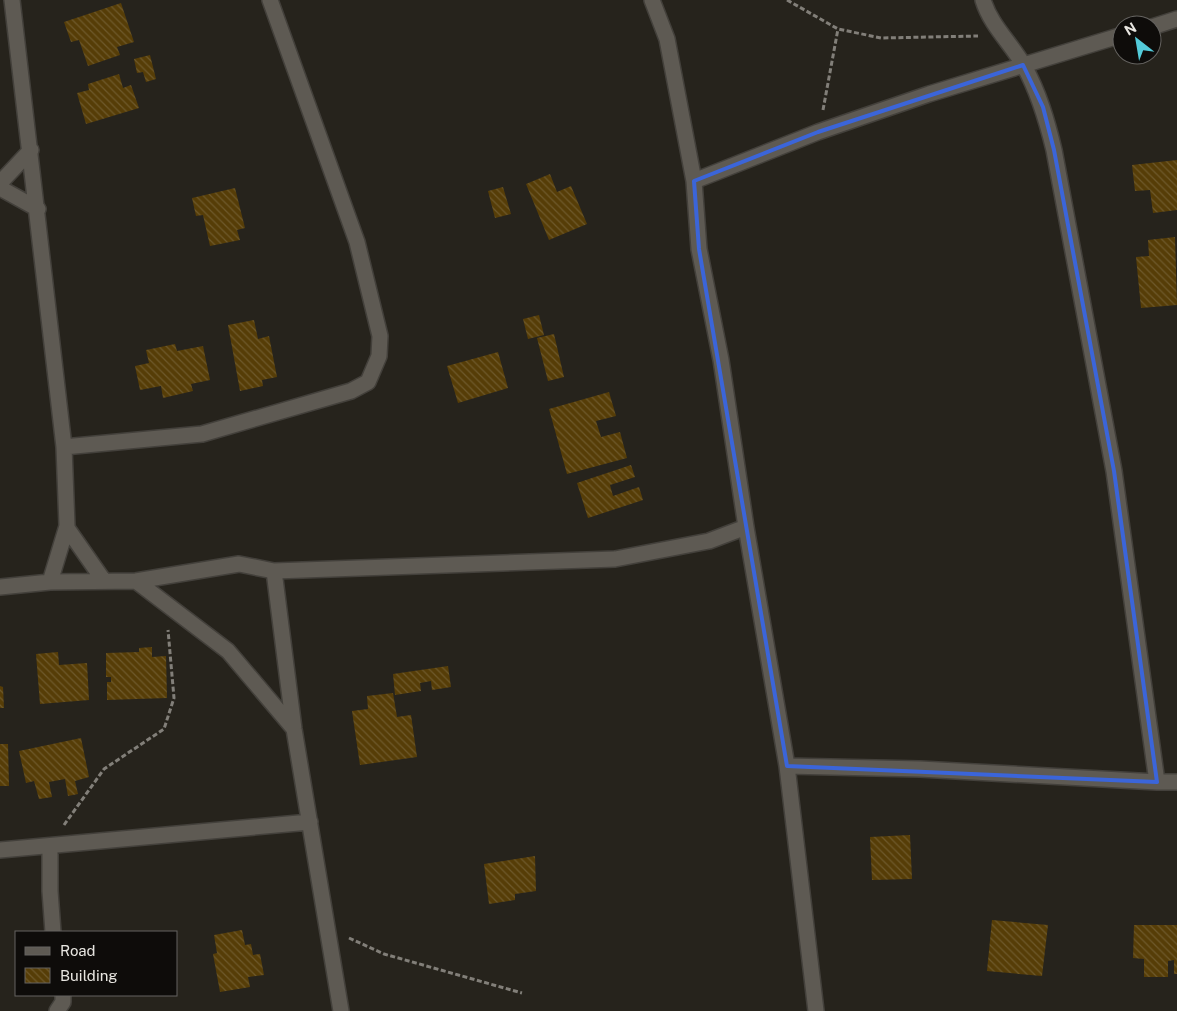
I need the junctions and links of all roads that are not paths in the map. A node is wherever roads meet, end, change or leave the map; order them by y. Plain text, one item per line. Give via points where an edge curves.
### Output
1 (12, 0) edge
2 (270, 0) edge
3 (652, 0) edge
4 (984, 0) edge
5 (1177, 19) edge
6 (1162, 23) edge
7 (1112, 38) edge
8 (1023, 65) junction
9 (31, 150) junction
10 (694, 180) junction
11 (0, 183) edge
12 (0, 188) edge
13 (38, 209) junction
14 (64, 447) junction
15 (746, 527) junction
16 (67, 528) junction
17 (274, 572) junction
18 (104, 581) junction
19 (136, 581) junction
20 (50, 582) junction
21 (0, 587) edge
22 (294, 729) junction
23 (787, 766) junction
24 (1157, 782) junction
25 (1177, 782) edge
26 (310, 822) junction
27 (50, 846) junction
28 (0, 850) edge
29 (53, 931) edge
30 (63, 996) edge
31 (57, 1011) edge
32 (341, 1011) edge
33 (816, 1011) edge

1 - 9 street
2 - 14 street via 357,242 380,336 379,356 368,382 351,391 202,434
3 - 10 street via 667,40
4 - 8 street via 1000,35
5 - 6 street
7 - 8 street
8 - 10 street via 818,132
8 - 24 street via 1043,107 1054,150 1114,471
9 - 11 street
9 - 13 street
10 - 15 street via 699,249 721,360
12 - 13 street
13 - 14 street
14 - 16 street
15 - 17 street via 709,542 615,559
15 - 23 street
16 - 18 street
16 - 20 street
17 - 19 street via 239,564
17 - 22 street
18 - 19 street
18 - 20 street
19 - 22 street via 228,651
20 - 21 street
22 - 26 street
23 - 24 street via 920,769
23 - 33 street
24 - 25 street
26 - 27 street
26 - 32 street
27 - 28 street
27 - 29 street
30 - 31 street via 64,1002

